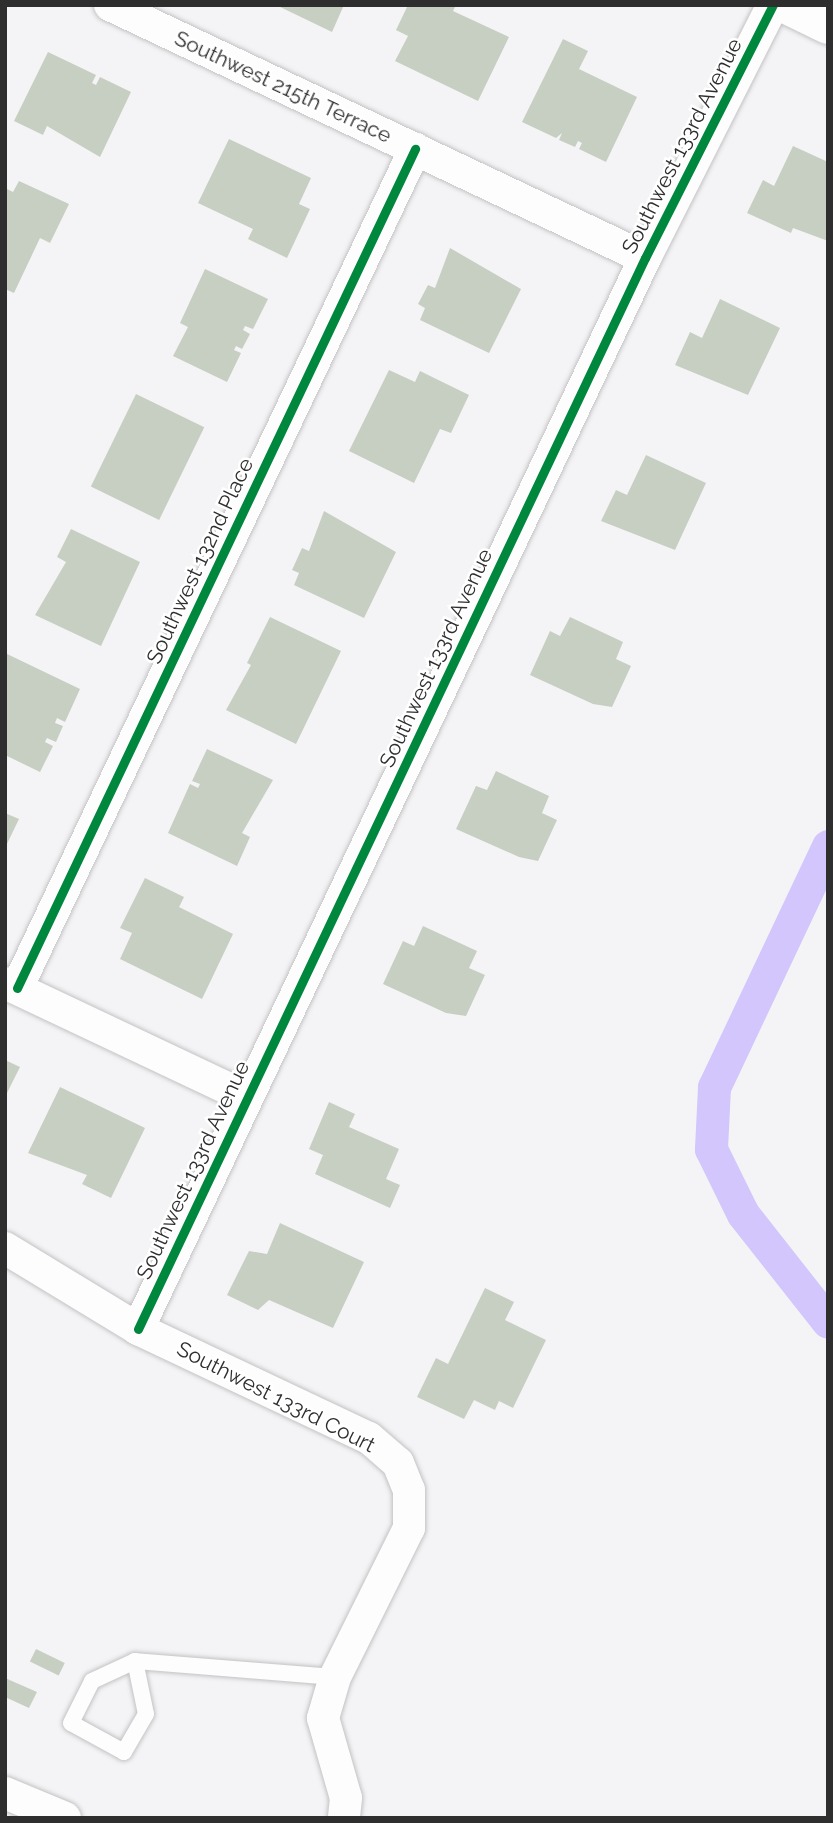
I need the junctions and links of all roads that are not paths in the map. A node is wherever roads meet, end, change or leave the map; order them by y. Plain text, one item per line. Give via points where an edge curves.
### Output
1 (110, 5) edge
2 (773, 5) edge
3 (787, 5) edge
4 (828, 24) edge
5 (415, 149) junction
6 (645, 258) junction
7 (11, 985) edge
8 (246, 1097) junction
9 (5, 1248) edge
10 (138, 1329) junction
11 (135, 1661) junction
12 (335, 1677) junction
13 (5, 1793) edge
14 (65, 1818) edge
15 (344, 1818) edge

1 - 5 street, Southwest 215th Terrace
2 - 6 street, Southwest 133rd Avenue
3 - 4 street
5 - 6 street, Southwest 215th Terrace
5 - 7 street, Southwest 132nd Place
6 - 8 street, Southwest 133rd Avenue
7 - 8 street
8 - 10 street, Southwest 133rd Avenue
9 - 10 street, Southwest 133rd Court
10 - 12 street, Southwest 133rd Court via 369,1438 398,1464 410,1490 409,1528
11 - 11 lane via 92,1681 71,1723 124,1752 146,1714
11 - 12 lane
12 - 15 street, Southwest 133rd Court via 323,1718 346,1798
13 - 14 street

